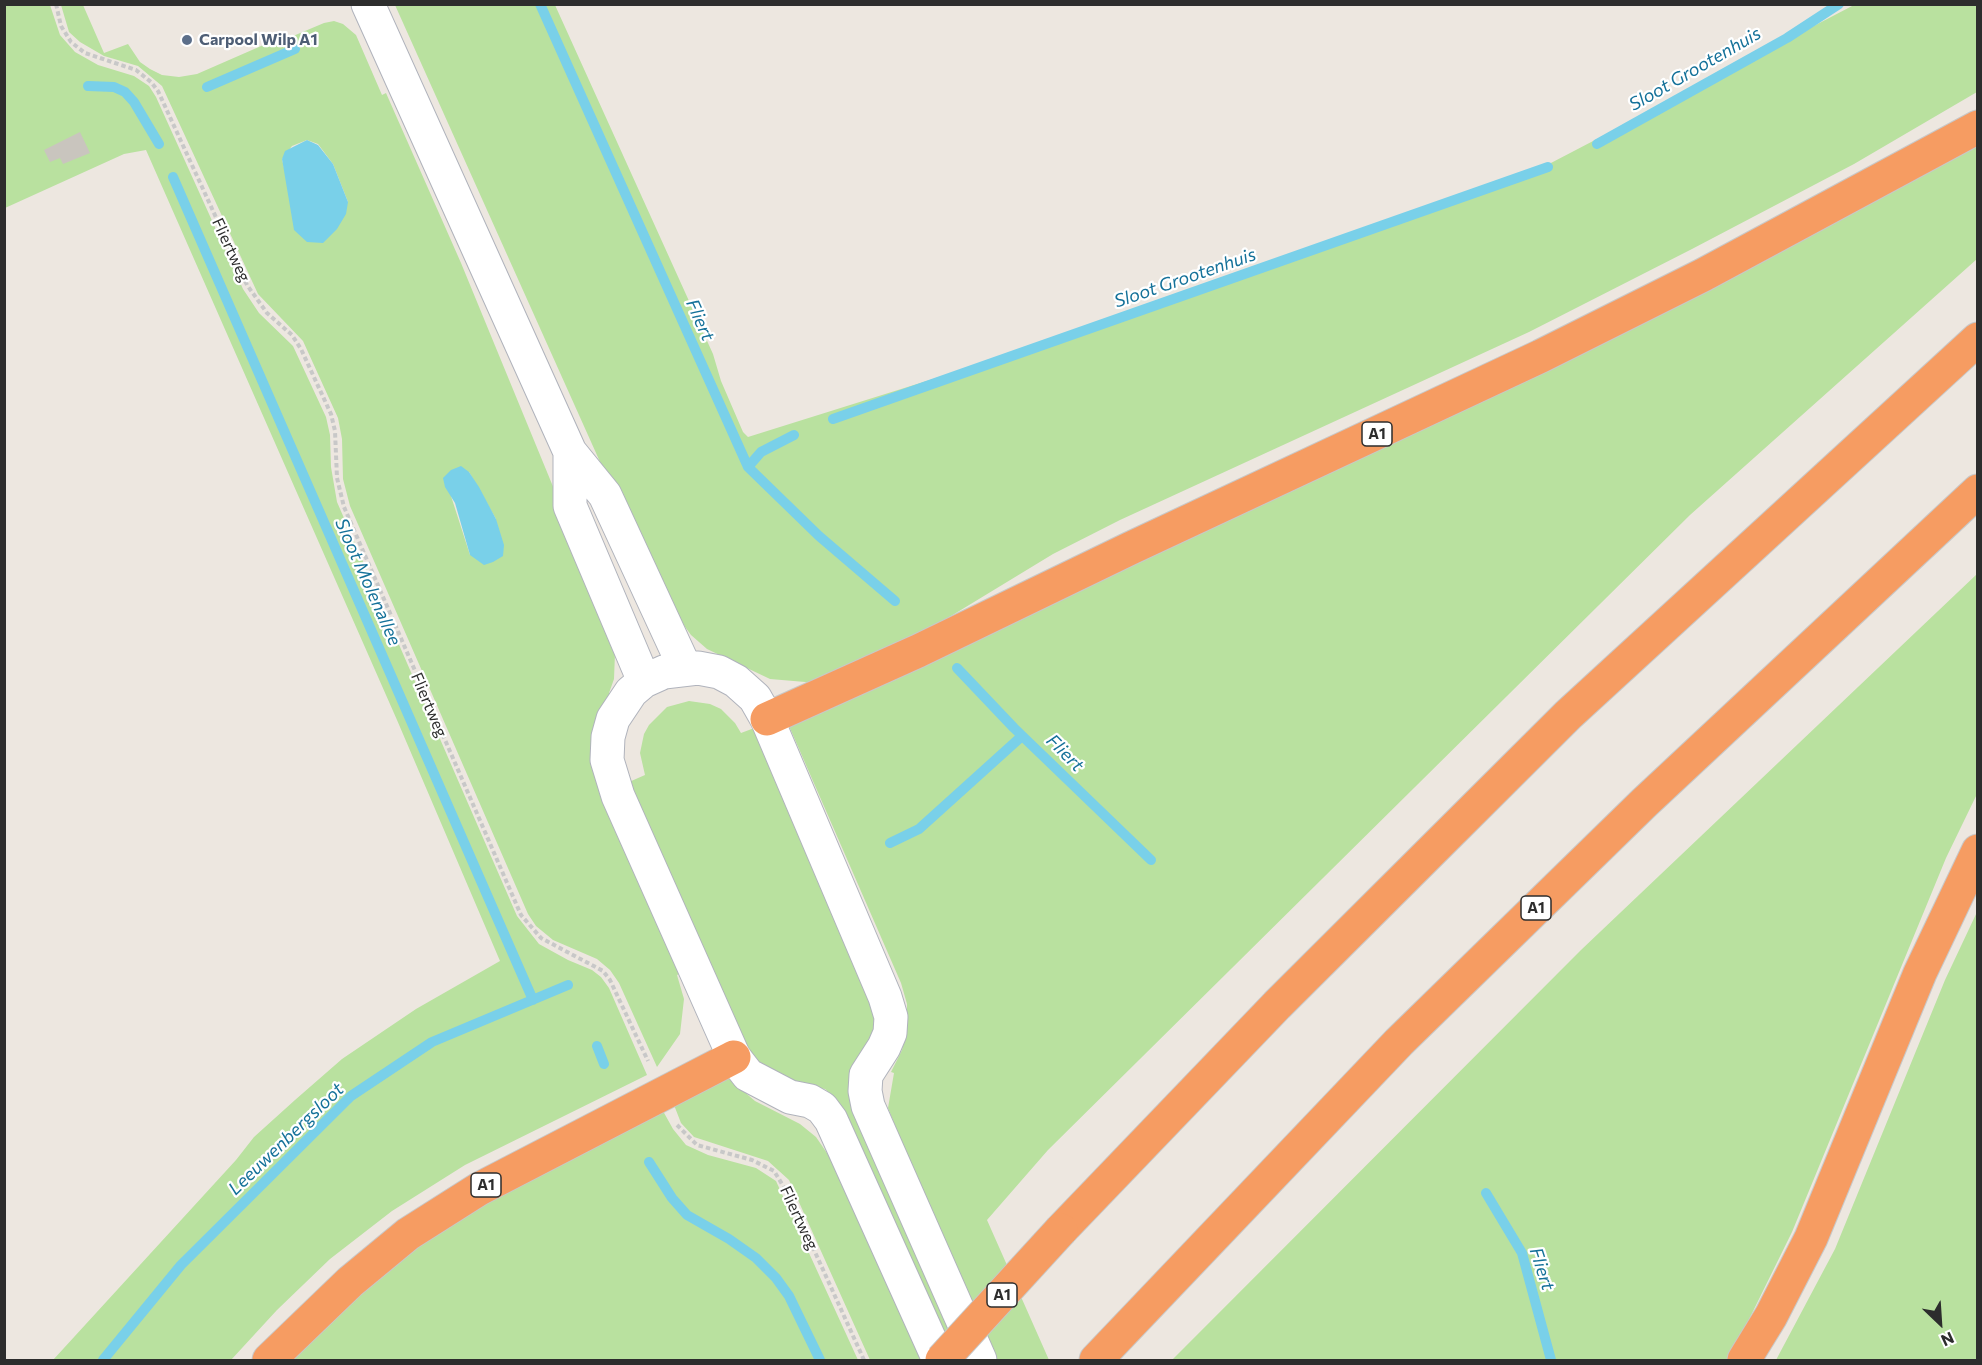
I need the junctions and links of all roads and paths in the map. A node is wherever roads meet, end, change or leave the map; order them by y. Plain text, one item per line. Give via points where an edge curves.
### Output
1 (56, 4) edge
2 (369, 4) edge
3 (1977, 127) edge
4 (1977, 339) edge
5 (570, 452) junction
6 (1977, 491) edge
7 (685, 668) junction
8 (644, 681) junction
9 (767, 719) junction
10 (1977, 852) edge
11 (734, 1057) junction
12 (661, 1092) junction
13 (1104, 1352) edge
14 (269, 1360) edge
15 (864, 1360) edge
16 (940, 1360) edge
17 (980, 1360) edge
18 (1744, 1360) edge

1 - 12 path, Fliertweg via 61,26 71,42 85,53 136,70 158,91 247,285 262,307 292,335 331,414 344,507 521,915 542,938 592,963 610,980
2 - 5 main road
3 - 9 highway, A1 via 1703,275 1541,356
4 - 16 highway, A1, bridge via 1568,716 1277,1005
5 - 7 main road via 605,495
5 - 8 main road via 570,506
6 - 13 highway, A1 via 1644,803 1398,1042
7 - 8 main road
7 - 9 main road via 705,668 736,681 754,698
8 - 11 main road via 621,704 608,737 607,760 618,796
9 - 17 main road via 891,1017 890,1033 866,1076 868,1106
10 - 18 highway via 1920,973 1811,1238
11 - 12 highway, A1
11 - 16 main road via 748,1075 790,1097 810,1101 831,1120
12 - 14 highway, A1 via 478,1189 408,1234 350,1282
12 - 15 path, Fliertweg via 677,1125 697,1145 774,1171

